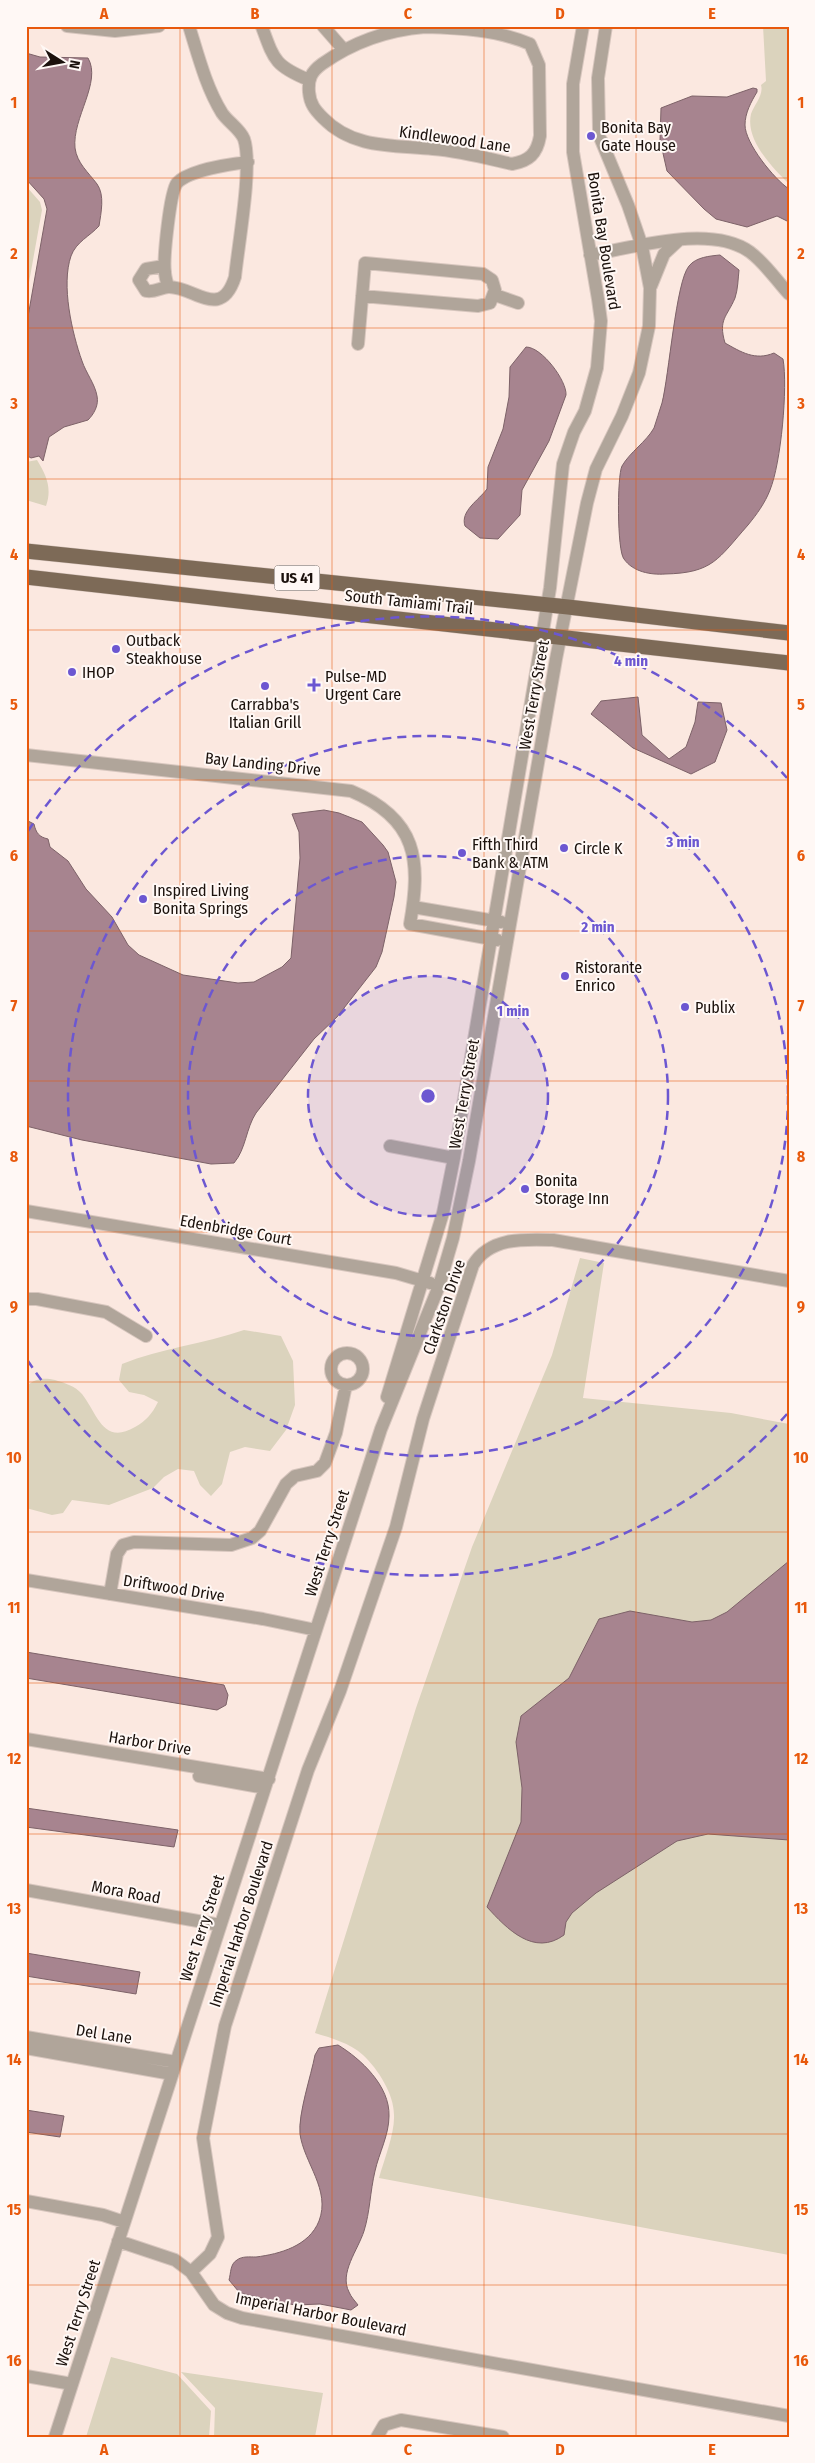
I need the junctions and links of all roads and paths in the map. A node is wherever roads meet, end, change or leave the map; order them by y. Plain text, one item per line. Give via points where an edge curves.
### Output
1 (67, 26) edge
2 (159, 26) edge
3 (189, 26) edge
4 (323, 26) edge
5 (583, 26) edge
6 (606, 26) edge
7 (262, 27) edge
8 (344, 50) junction
9 (308, 80) junction
10 (248, 162) junction
11 (679, 240) junction
12 (642, 246) junction
13 (590, 255) junction
14 (164, 266) junction
15 (168, 287) junction
16 (650, 288) junction
17 (789, 294) edge
18 (495, 295) junction
19 (362, 296) junction
20 (518, 303) dead end
21 (358, 344) dead end
22 (26, 550) edge
23 (26, 577) edge
24 (547, 605) junction
25 (568, 607) junction
26 (789, 633) edge
27 (542, 635) junction
28 (561, 637) junction
29 (789, 663) edge
30 (26, 755) edge
31 (413, 907) junction
32 (493, 921) junction
33 (510, 924) junction
34 (490, 939) junction
35 (507, 942) junction
36 (390, 1146) dead end
37 (454, 1158) junction
38 (26, 1211) edge
39 (423, 1281) junction
40 (789, 1281) edge
41 (439, 1286) junction
42 (26, 1299) edge
43 (146, 1336) dead end
44 (346, 1385) dead end
45 (381, 1429) junction
46 (26, 1580) edge
47 (110, 1594) junction
48 (316, 1630) junction
49 (345, 1676) joint
50 (26, 1739) edge
51 (26, 1746) edge
52 (267, 1783) junction
53 (26, 1890) edge
54 (220, 1926) junction
55 (26, 2037) edge
56 (26, 2048) edge
57 (174, 2068) junction
58 (26, 2201) edge
59 (124, 2222) junction
60 (118, 2241) junction
61 (191, 2272) junction
62 (26, 2376) edge
63 (72, 2384) junction
64 (789, 2416) edge
65 (55, 2437) edge
66 (377, 2437) edge
67 (502, 2437) edge

1 - 2 street via 115,31
3 - 10 street via 203,71 222,113 244,138
4 - 8 street
5 - 13 street, Bonita Bay Boulevard via 574,84 573,152
6 - 12 street, Bonita Bay Boulevard via 598,78 600,135
7 - 9 street via 275,60 283,68
8 - 9 street, Kindlewood Lane via 314,70
8 - 9 street, Kindlewood Lane via 388,33 425,28 496,35 530,44 539,65 538,148 532,156 512,164 467,154 364,142 334,128 316,112 310,103
10 - 14 street via 198,173 178,183 173,194
10 - 15 street via 232,288 224,296 213,299
11 - 12 street
11 - 16 street via 664,254
11 - 17 street via 716,238 740,246 767,267
12 - 13 street
12 - 16 street, Bonita Bay Boulevard
13 - 24 street, Bonita Bay Boulevard via 600,321 597,368 585,411 563,464
14 - 15 street
14 - 15 street via 146,269 139,280 146,291
16 - 25 street, Bonita Bay Boulevard via 649,326 643,357 631,396 600,457 592,481
18 - 19 street via 490,303 478,306
18 - 19 street via 495,285 483,274 365,262
18 - 20 street
19 - 21 street
22 - 24 main road, South Tamiami Trail / US 41
23 - 27 main road, South Tamiami Trail / US 41
24 - 25 main road, South Tamiami Trail / US 41
24 - 27 street, West Terry Street
25 - 26 main road, South Tamiami Trail / US 41
25 - 28 street, West Terry Street
27 - 28 main road, South Tamiami Trail / US 41
27 - 32 street, West Terry Street
28 - 29 main road, South Tamiami Trail / US 41
28 - 33 street, West Terry Street
30 - 31 street, Bay Landing Drive via 351,791 386,812 407,838 416,868
31 - 32 street
31 - 34 street, Bay Landing Drive via 410,924
32 - 33 street
32 - 34 street, West Terry Street
33 - 35 street, West Terry Street
34 - 35 street, Bay Landing Drive
34 - 37 street, West Terry Street
35 - 41 street, West Terry Street via 469,1161
36 - 37 street
37 - 39 street, West Terry Street
38 - 39 street, Edenbridge Court via 396,1273
39 - 41 street, Edenbridge Court
39 - 45 street, West Terry Street via 386,1400
40 - 49 street, Clarkston Drive via 552,1240 512,1241 488,1248 479,1255 473,1265 424,1419 400,1514
41 - 45 street, West Terry Street
42 - 43 street via 106,1312
44 - 47 street via 336,1433 325,1463 317,1472 295,1476 286,1484 260,1531 252,1538 231,1545 134,1542 123,1545 117,1554
45 - 48 street, West Terry Street
46 - 47 street, Driftwood Drive
47 - 48 street, Driftwood Drive
48 - 52 street, West Terry Street
49 - 61 street, Imperial Harbor Boulevard via 308,1770 225,2026 203,2138 218,2237 210,2254
50 - 52 street, Harbor Drive
51 - 52 street, Harbor Drive
52 - 54 street, West Terry Street
53 - 54 street, Mora Road
54 - 57 street, West Terry Street
55 - 57 street, Del Lane
56 - 57 street
57 - 59 street, West Terry Street
58 - 59 street
59 - 60 street, West Terry Street
60 - 61 street via 168,2258
60 - 63 street, West Terry Street
61 - 64 street, Imperial Harbor Boulevard via 214,2304 242,2318
62 - 63 street
63 - 65 street, West Terry Street
66 - 67 street via 384,2425 401,2420

